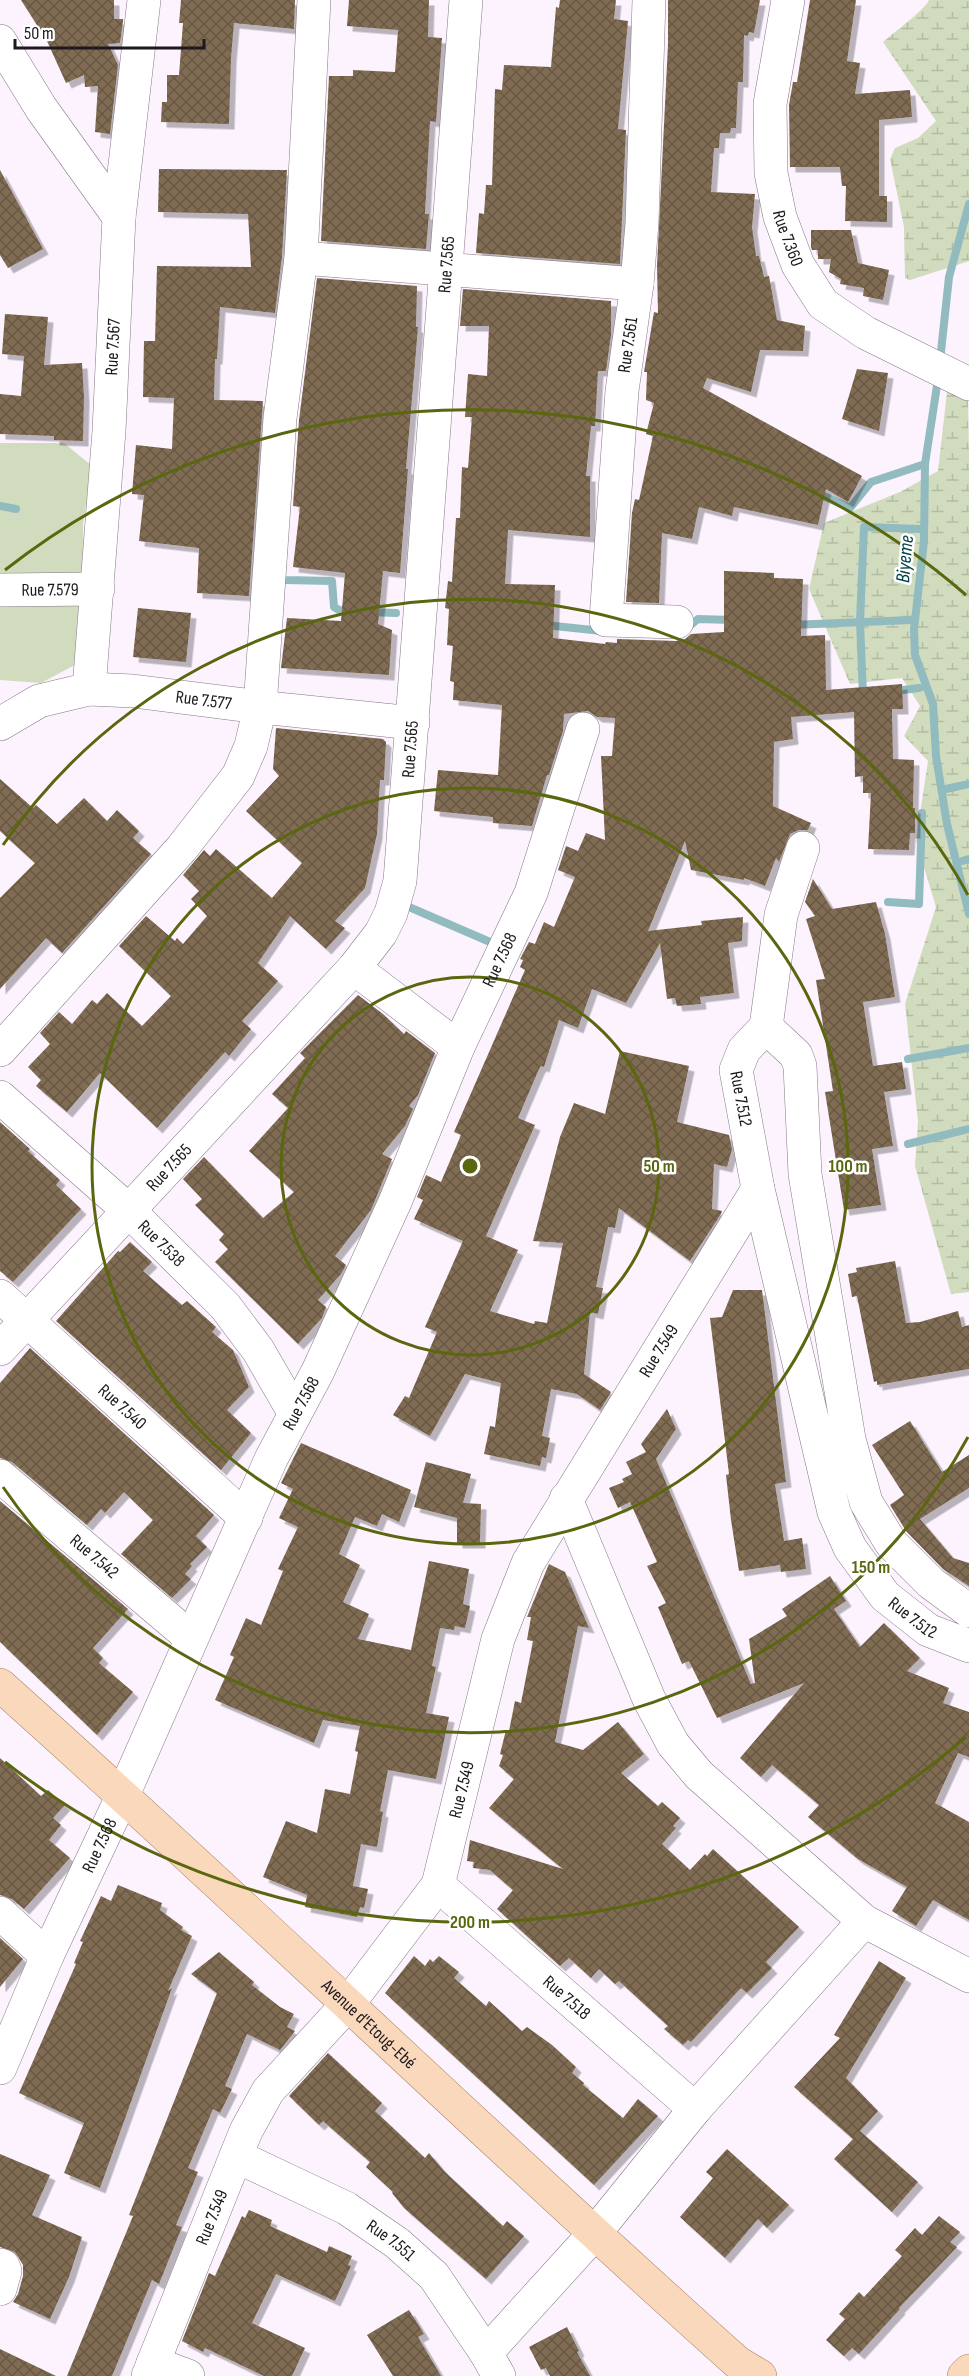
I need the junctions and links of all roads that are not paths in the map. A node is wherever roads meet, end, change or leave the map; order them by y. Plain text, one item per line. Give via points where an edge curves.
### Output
1 (144, 0) edge
2 (314, 0) edge
3 (466, 0) edge
4 (648, 0) edge
5 (788, 0) edge
6 (0, 41) edge
7 (119, 217) junction
8 (301, 258) junction
9 (446, 268) junction
10 (637, 284) junction
11 (969, 384) edge
12 (1, 588) edge
13 (98, 589) junction
14 (677, 622) dead end
15 (89, 689) junction
16 (260, 707) junction
17 (413, 723) junction
18 (0, 724) edge
19 (584, 729) dead end
20 (803, 848) dead end
21 (354, 968) junction
22 (766, 1027) junction
23 (458, 1047) junction
24 (0, 1050) edge
25 (0, 1097) edge
26 (758, 1189) junction
27 (128, 1210) junction
28 (0, 1296) edge
29 (26, 1320) junction
30 (0, 1349) edge
31 (295, 1414) junction
32 (0, 1476) edge
33 (566, 1499) junction
34 (246, 1518) junction
35 (969, 1611) edge
36 (191, 1638) junction
37 (969, 1646) edge
38 (0, 1685) edge
39 (123, 1795) junction
40 (438, 1885) junction
41 (0, 1913) edge
42 (864, 1921) junction
43 (47, 1956) junction
44 (969, 1976) edge
45 (348, 2004) junction
46 (0, 2067) edge
47 (695, 2109) junction
48 (236, 2156) junction
49 (594, 2234) junction
50 (0, 2265) edge
51 (0, 2289) edge
52 (492, 2364) edge
53 (150, 2370) edge
54 (969, 2371) edge
55 (748, 2372) edge
56 (188, 2376) edge
57 (964, 2376) edge

1 - 7 street, Rue 7.567
2 - 8 street
3 - 9 street, Rue 7.565
4 - 10 street, Rue 7.561
5 - 11 street, Rue 7.360 via 770,104 771,173 780,218 798,265 823,304 866,333
6 - 7 street via 41,108
7 - 13 street, Rue 7.567
8 - 9 street
8 - 16 street via 280,418
9 - 10 street
9 - 17 street, Rue 7.565
10 - 14 street, Rue 7.561 via 622,391 606,620
12 - 13 street, Rue 7.579
13 - 15 street, Rue 7.567
15 - 16 street, Rue 7.577
15 - 18 street, Rue 7.577 via 39,700
16 - 17 street, Rue 7.577
16 - 24 street via 251,746 238,776 182,848
17 - 21 street, Rue 7.565 via 400,881 381,933
19 - 23 street, Rue 7.568 via 531,893
20 - 22 street via 781,915
21 - 23 street
21 - 27 street, Rue 7.565
22 - 26 street, Rue 7.512 via 744,1050 736,1070
22 - 35 street, Rue 7.512 via 796,1055 800,1066 805,1174 849,1439 866,1502 891,1543 931,1583
23 - 31 street, Rue 7.568 via 395,1202
25 - 27 street, Rue 7.538
26 - 33 street, Rue 7.549
26 - 37 street, Rue 7.512 via 834,1512 850,1548 885,1596 928,1630
27 - 29 street, Rue 7.565
27 - 31 street, Rue 7.538 via 225,1306 258,1350
28 - 29 street, Rue 7.540
29 - 30 street, Rue 7.565
29 - 34 street, Rue 7.540
31 - 34 street, Rue 7.568
32 - 36 street, Rue 7.542
33 - 40 street, Rue 7.549 via 528,1563 498,1639
33 - 42 street via 649,1699 673,1744 699,1774
34 - 36 street, Rue 7.568
36 - 39 street, Rue 7.568
38 - 39 main road, Avenue d'Etoug-Ebé
39 - 43 street, Rue 7.568
39 - 45 main road, Avenue d'Etoug-Ebé
40 - 45 street, Rue 7.549
40 - 47 street, Rue 7.518
41 - 43 street
42 - 44 street
42 - 47 street
43 - 46 street, Rue 7.568
45 - 48 street, Rue 7.549 via 268,2091
45 - 49 main road, Avenue d'Etoug-Ebé
47 - 49 street
48 - 52 street, Rue 7.551 via 346,2208 397,2243 434,2276
48 - 53 street, Rue 7.549
49 - 52 street
49 - 55 main road, Avenue d'Etoug-Ebé
50 - 51 street via 5,2271
53 - 56 street
54 - 57 main road

